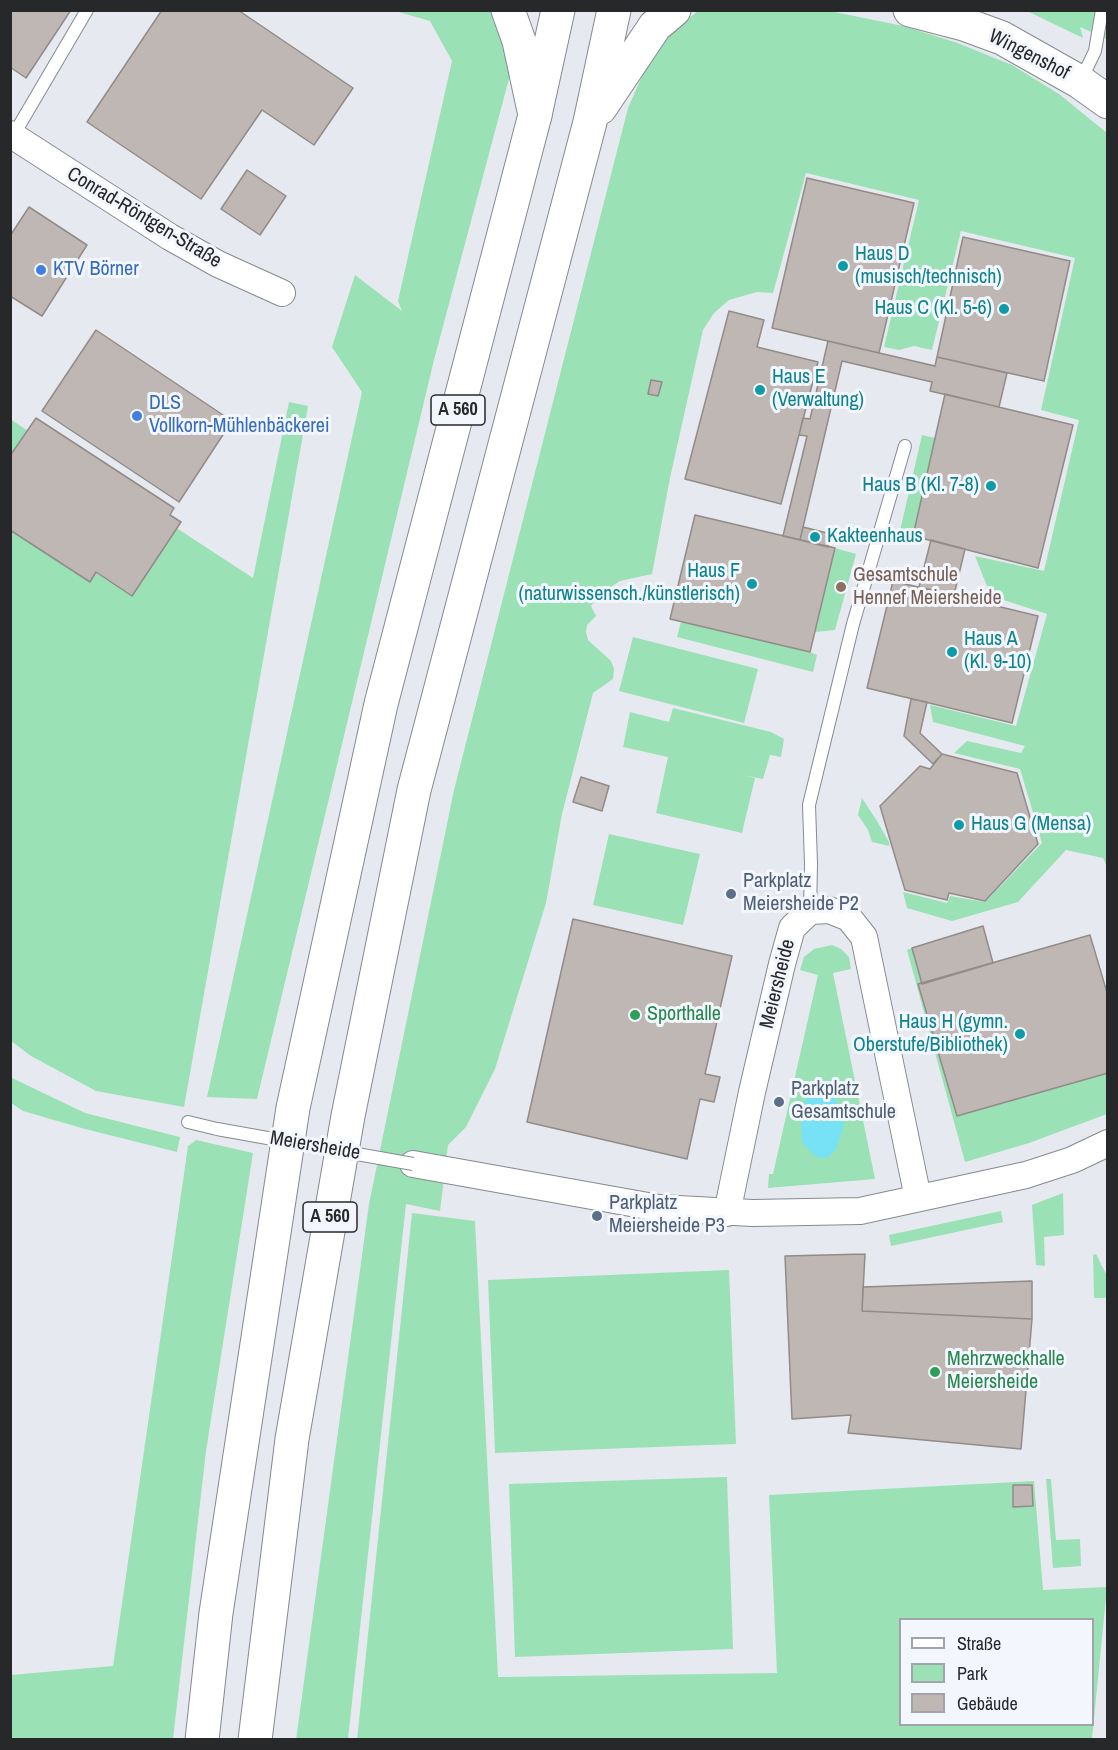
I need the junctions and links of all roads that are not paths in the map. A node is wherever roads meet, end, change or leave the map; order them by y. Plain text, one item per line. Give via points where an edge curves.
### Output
1 (87, 10) edge
2 (508, 10) edge
3 (558, 10) edge
4 (614, 10) edge
5 (674, 10) edge
6 (910, 10) edge
7 (1102, 10) edge
8 (1080, 82) junction
9 (1107, 102) edge
10 (535, 115) junction
11 (590, 122) junction
12 (12, 135) edge
13 (282, 293) dead end
14 (905, 446) dead end
15 (810, 911) junction
16 (188, 1122) dead end
17 (1107, 1143) edge
18 (413, 1164) joint
19 (918, 1198) junction
20 (727, 1213) junction
21 (202, 1740) edge
22 (255, 1740) edge

1 - 12 lane
2 - 10 main road
3 - 10 main road, A 560
4 - 11 main road, A 560
5 - 11 main road via 655,26
6 - 8 main road, Wingenshof via 1002,38
7 - 8 lane via 1095,51
8 - 9 main road, Wingenshof
10 - 21 main road, A 560 via 381,704 293,1108 216,1613
11 - 22 main road, A 560 via 414,790 348,1116 292,1439
12 - 13 street, Conrad-Röntgen-Straße via 170,237
14 - 15 lane via 853,624 808,805
15 - 19 street via 829,910 849,918 864,938
15 - 20 street, Meiersheide via 792,928 782,964
16 - 18 lane, Meiersheide, bridge
17 - 19 street, Meiersheide via 1026,1175
18 - 20 street, Meiersheide via 659,1208
19 - 20 street, Meiersheide via 860,1211

